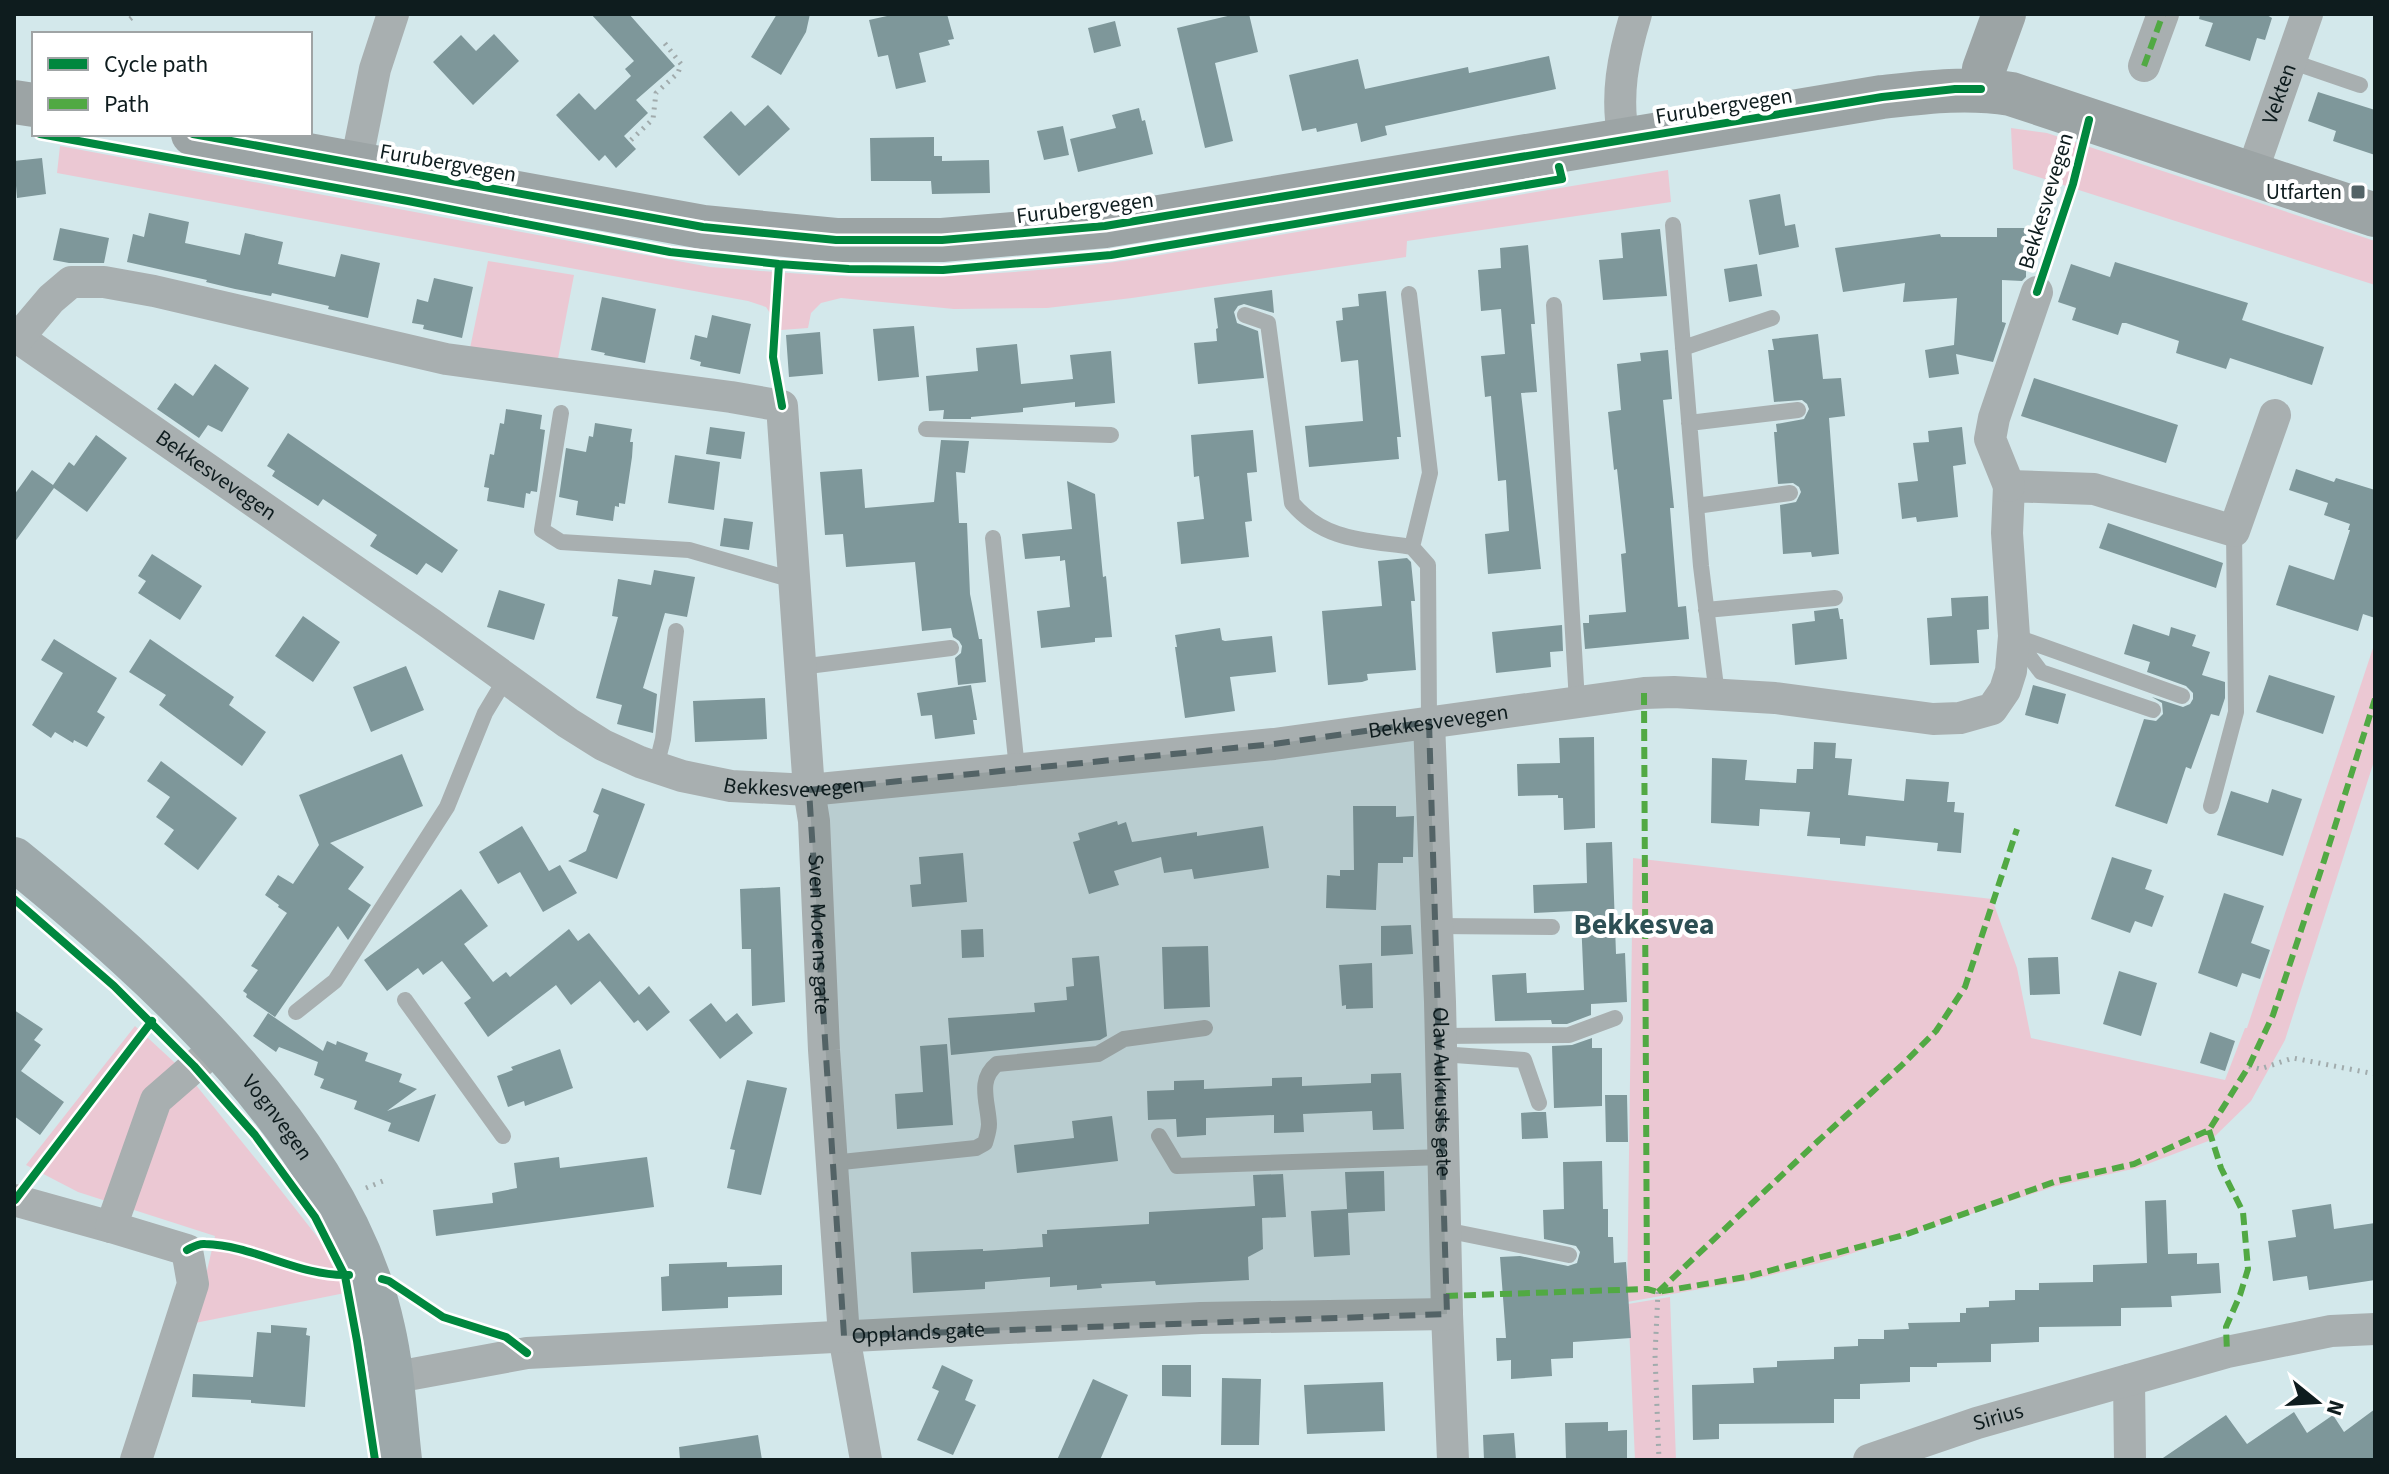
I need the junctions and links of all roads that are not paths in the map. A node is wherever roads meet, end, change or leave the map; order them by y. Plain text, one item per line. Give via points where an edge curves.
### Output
1 (393, 14) edge
2 (1636, 14) edge
3 (2004, 14) edge
4 (2163, 14) edge
5 (2307, 14) edge
6 (2290, 61) junction
7 (2144, 66) dead end
8 (2360, 85) dead end
9 (1981, 89) junction
10 (204, 136) edge
11 (1624, 140) junction
12 (356, 164) junction
13 (2251, 175) junction
14 (2375, 215) edge
15 (1673, 225) dead end
16 (2037, 292) dead end
17 (1409, 294) dead end
18 (1554, 305) dead end
19 (1245, 315) dead end
20 (1772, 318) dead end
21 (16, 336) edge
22 (1683, 348) junction
23 (513, 368) joint
24 (1798, 410) dead end
25 (561, 413) dead end
26 (2275, 415) dead end
27 (1689, 423) junction
28 (926, 429) dead end
29 (1111, 435) dead end
30 (2009, 486) junction
31 (1790, 493) dead end
32 (1696, 506) junction
33 (2234, 531) junction
34 (993, 538) dead end
35 (1412, 547) junction
36 (793, 580) junction
37 (1835, 598) dead end
38 (1706, 610) junction
39 (676, 631) dead end
40 (2014, 636) junction
41 (951, 648) dead end
42 (800, 667) junction
43 (506, 678) junction
44 (1717, 695) junction
45 (2182, 696) dead end
46 (1577, 702) junction
47 (2153, 710) dead end
48 (1429, 722) junction
49 (656, 767) junction
50 (1017, 769) junction
51 (809, 790) junction
52 (2211, 806) dead end
53 (14, 859) edge
54 (1437, 926) junction
55 (1552, 927) dead end
56 (405, 1000) dead end
57 (296, 1012) dead end
58 (1615, 1018) dead end
59 (1205, 1028) dead end
60 (1441, 1045) junction
61 (218, 1046) junction
62 (1539, 1103) dead end
63 (503, 1136) dead end
64 (1159, 1136) dead end
65 (1443, 1157) junction
66 (832, 1163) junction
67 (14, 1200) edge
68 (111, 1227) junction
69 (1445, 1230) junction
70 (1569, 1255) dead end
71 (1447, 1314) junction
72 (2375, 1329) edge
73 (844, 1336) junction
74 (391, 1378) junction
75 (2129, 1380) junction
76 (136, 1460) edge
77 (400, 1460) edge
78 (866, 1460) edge
79 (1453, 1460) edge
80 (1869, 1460) edge
81 (2130, 1460) edge

1 - 12 street via 375,69
2 - 11 street via 1621,71
3 - 9 main road
4 - 7 street
5 - 6 street, Vekten
6 - 8 lane
6 - 13 street, Vekten
9 - 11 main road, Furubergvegen via 1882,97
9 - 13 main road via 2011,94
10 - 12 main road, Furubergvegen
11 - 12 main road, Furubergvegen via 1105,226 942,240 836,240 703,227
13 - 14 main road
15 - 22 lane
16 - 30 street, Bekkesvevegen via 1990,439
17 - 35 lane via 1430,473
18 - 46 lane
19 - 35 lane via 1268,323 1292,503 1305,518 1340,536
20 - 22 lane
21 - 23 street, Bekkesvevegen via 71,282 104,282 419,354
21 - 43 street, Bekkesvevegen
22 - 27 lane
23 - 36 street, Sven Morens gate via 782,406
24 - 27 lane
25 - 36 lane via 542,530 561,542 689,550
26 - 33 street
27 - 32 lane
28 - 29 lane
30 - 33 street via 2094,489
30 - 40 street, Bekkesvevegen
31 - 32 lane
32 - 38 lane
33 - 52 lane via 2236,712
34 - 50 lane
35 - 48 lane via 1428,565
36 - 42 street, Sven Morens gate
37 - 38 lane
38 - 44 lane
39 - 49 lane
40 - 44 street, Bekkesvevegen via 2005,690 1992,709 1960,718
40 - 45 lane
40 - 47 lane via 2041,672
41 - 42 lane
42 - 51 street, Sven Morens gate
43 - 49 street, Bekkesvevegen via 603,745
43 - 57 lane via 485,713 447,807 335,981
44 - 46 street, Bekkesvevegen via 1644,693
46 - 48 street, Bekkesvevegen
48 - 50 street, Bekkesvevegen via 1274,744
48 - 54 street, Olav Aukrusts gate
49 - 51 street, Bekkesvevegen via 731,786
50 - 51 street, Bekkesvevegen
51 - 66 street, Sven Morens gate
53 - 61 main road, Vognvegen via 92,923
54 - 55 lane
54 - 60 street, Olav Aukrusts gate
56 - 63 lane
58 - 60 lane via 1569,1035
59 - 66 lane via 1124,1039 1098,1054 997,1064 984,1083 989,1128 985,1143
60 - 62 lane via 1524,1060
60 - 65 street, Olav Aukrusts gate
61 - 68 street via 156,1100
61 - 74 main road, Vognvegen via 298,1144 335,1203 376,1302
64 - 65 lane via 1177,1166
65 - 69 street, Olav Aukrusts gate
66 - 73 street, Sven Morens gate
67 - 68 street
68 - 76 street via 187,1250 193,1284
69 - 70 lane
69 - 71 street, Olav Aukrusts gate
71 - 73 street, Opplands gate via 1201,1318
71 - 79 street, Olav Aukrusts gate
72 - 75 street, Sirius via 2331,1331 2227,1352
73 - 74 street, Opplands gate via 527,1353
73 - 78 street, Sven Morens gate
74 - 77 main road, Vognvegen
75 - 80 street, Sirius
75 - 81 street

